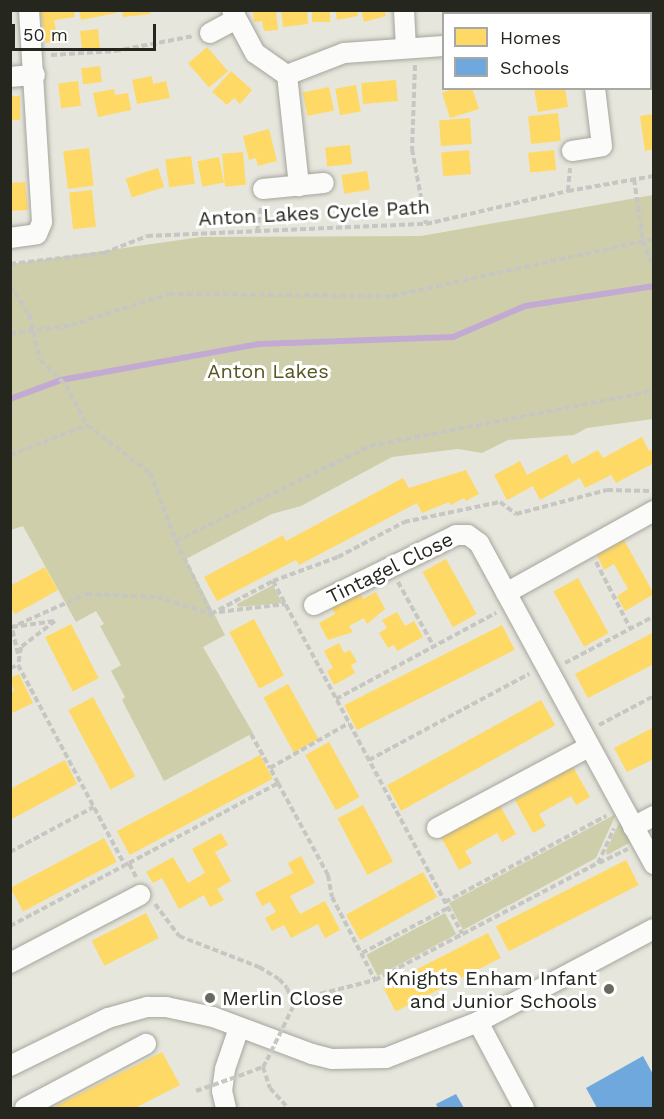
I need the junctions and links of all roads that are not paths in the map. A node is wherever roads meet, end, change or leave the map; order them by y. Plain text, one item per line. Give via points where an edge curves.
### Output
1 (29, 10) edge
2 (404, 10) edge
3 (594, 10) edge
4 (612, 12) edge
5 (233, 15) edge
6 (210, 33) road end
7 (442, 46) edge
8 (410, 48) junction
9 (34, 65) junction
10 (287, 75) junction
11 (10, 77) edge
12 (595, 90) edge
13 (572, 151) dead end
14 (324, 183) dead end
15 (299, 186) junction
16 (263, 189) road end
17 (10, 238) edge
18 (654, 511) edge
19 (509, 598) junction
20 (314, 605) dead end
21 (586, 740) junction
22 (654, 816) edge
23 (437, 828) dead end
24 (638, 835) junction
25 (654, 864) edge
26 (142, 894) road end
27 (654, 929) edge
28 (10, 963) edge
29 (478, 1022) junction
30 (239, 1028) junction
31 (146, 1044) dead end
32 (10, 1066) edge
33 (25, 1108) edge
34 (226, 1108) edge
35 (524, 1108) edge

1 - 9 street
2 - 8 street
3 - 4 street
5 - 6 street
5 - 10 street via 255,53
7 - 8 street
8 - 10 street via 326,57
9 - 11 street
9 - 17 street via 42,222 37,234
10 - 15 street
12 - 13 street via 602,146
14 - 15 street
15 - 16 street
18 - 19 street via 588,546
19 - 20 street, Tintagel Close via 479,543 468,535 456,535
19 - 21 street, Tintagel Close
21 - 23 street
21 - 24 street, Tintagel Close
22 - 24 street
24 - 25 street, Tintagel Close
26 - 28 street
27 - 29 street
29 - 30 street via 403,1054 368,1059 312,1054
29 - 35 street
30 - 32 street via 200,1013 147,1007 108,1018
30 - 34 street via 225,1068 222,1091
31 - 33 street

